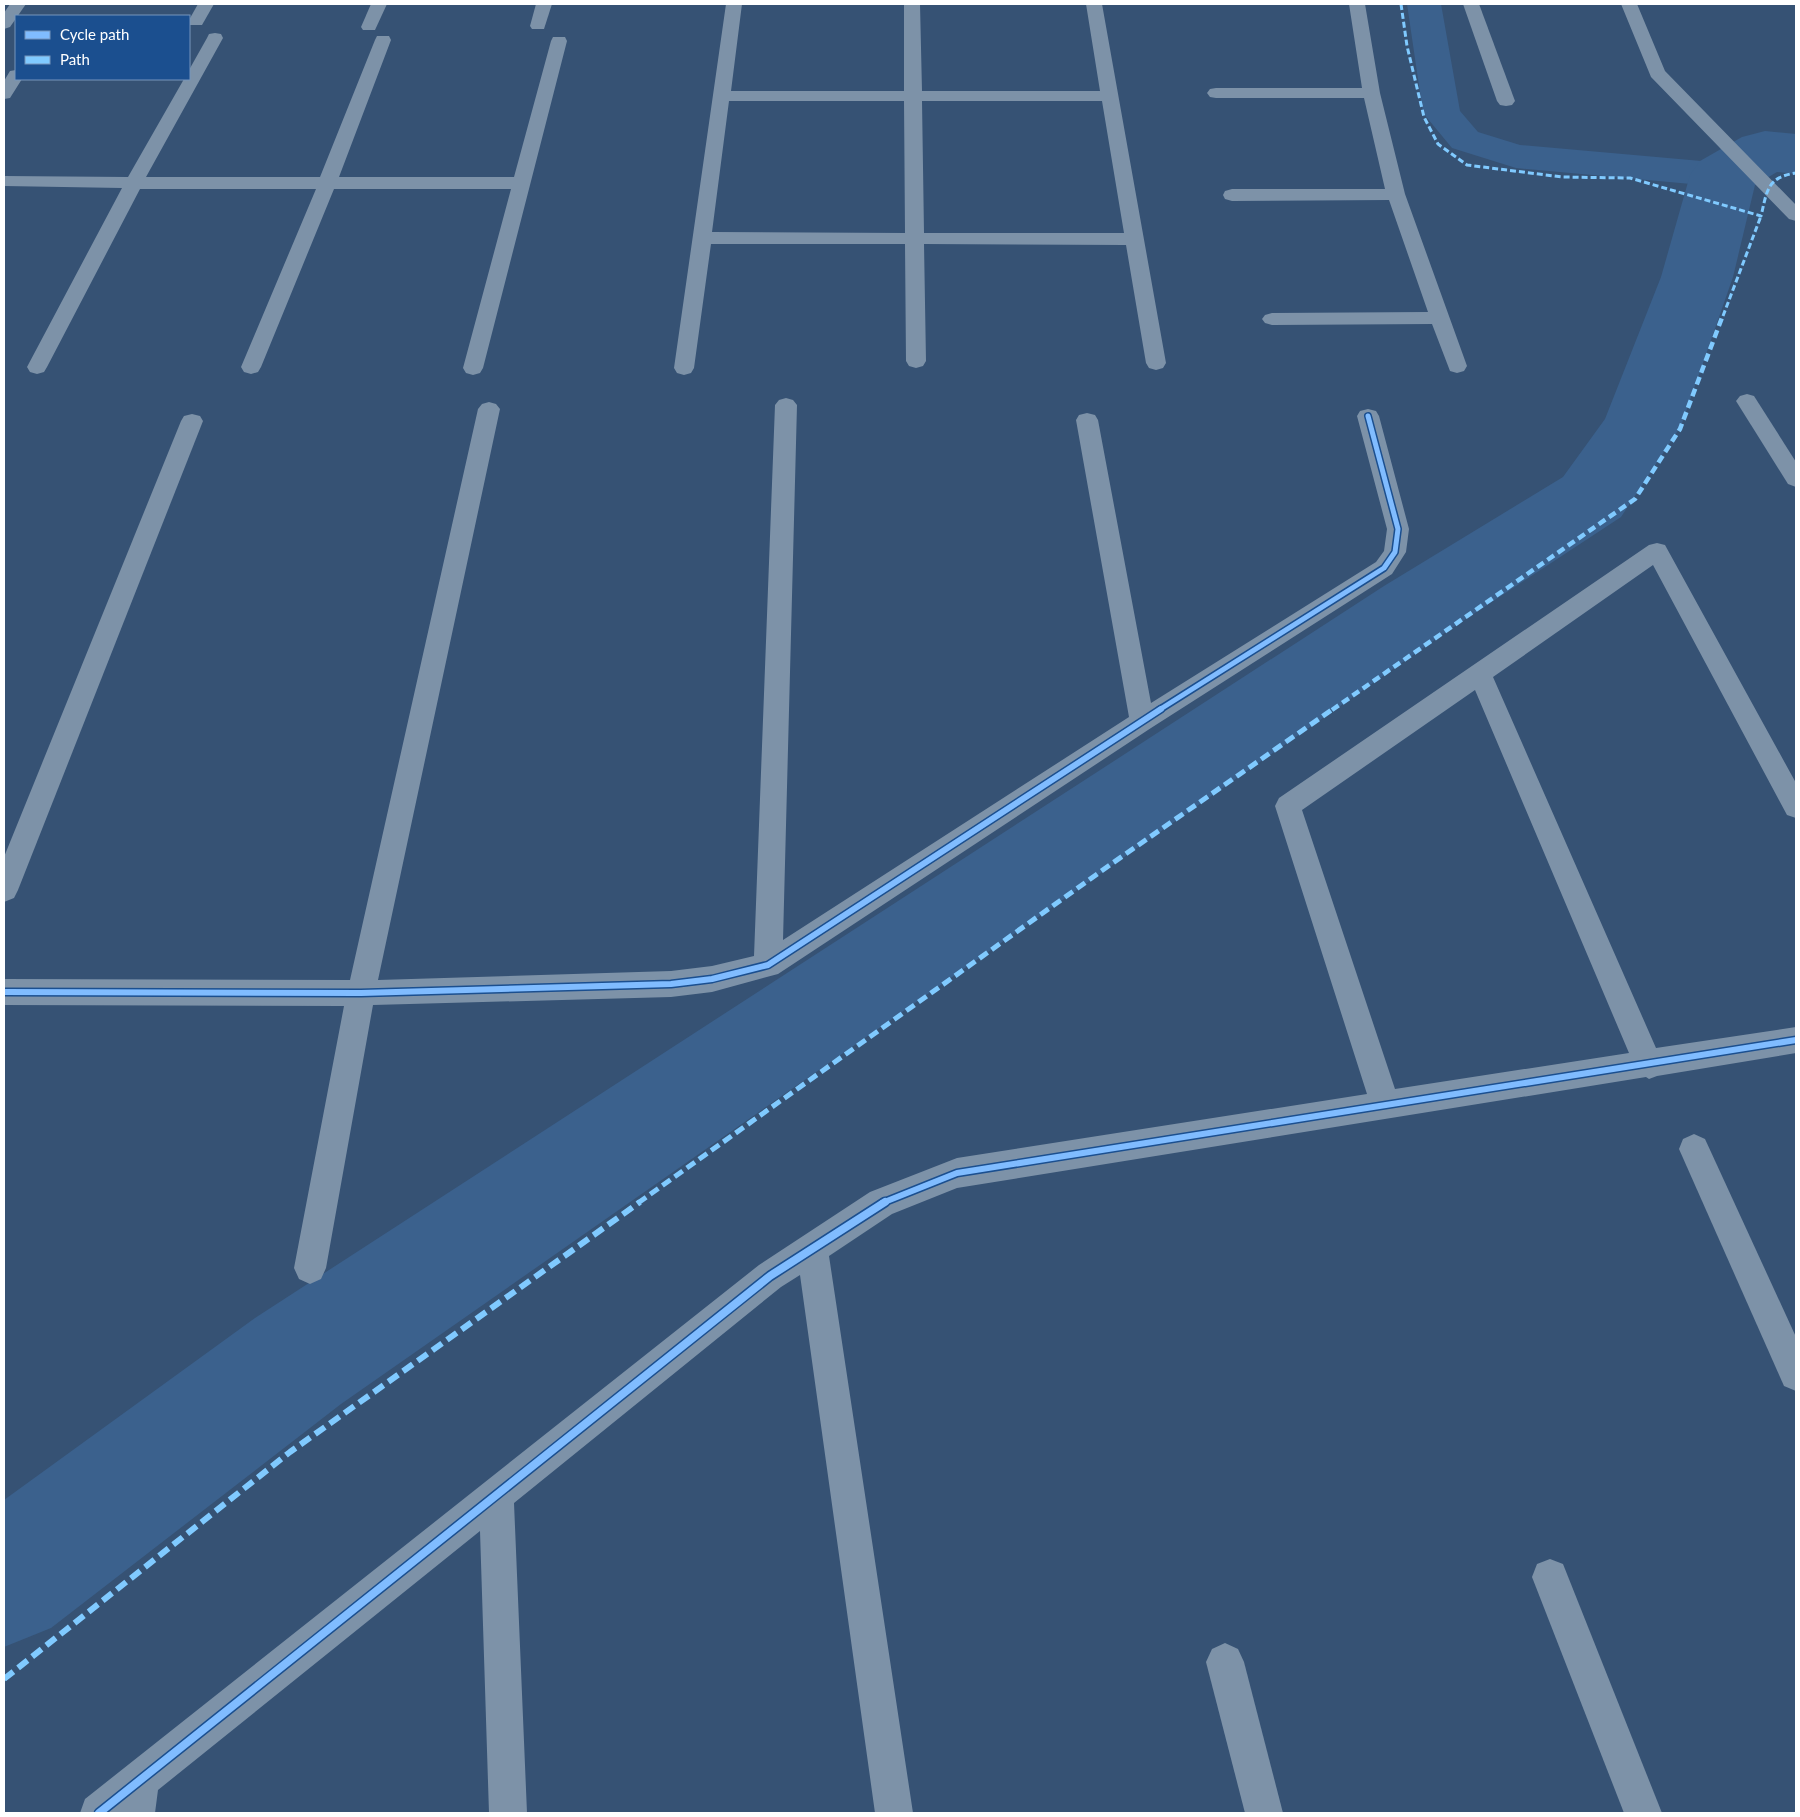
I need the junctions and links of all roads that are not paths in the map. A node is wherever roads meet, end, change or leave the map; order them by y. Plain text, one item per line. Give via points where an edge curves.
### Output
1 (18, 4) edge
2 (206, 4) edge
3 (379, 4) edge
4 (544, 4) edge
5 (734, 4) edge
6 (912, 4) edge
7 (1094, 4) edge
8 (1357, 4) edge
9 (1471, 4) edge
10 (1629, 4) edge
11 (196, 22) dead end
12 (4, 24) edge
13 (538, 26) dead end
14 (369, 27) dead end
15 (215, 38) dead end
16 (383, 40) dead end
17 (559, 41) dead end
18 (15, 78) edge
19 (1216, 93) dead end
20 (1372, 93) junction
21 (4, 94) edge
22 (721, 96) junction
23 (913, 96) junction
24 (1110, 96) junction
25 (1506, 101) dead end
26 (4, 181) edge
27 (134, 183) junction
28 (327, 184) junction
29 (520, 184) junction
30 (1396, 194) junction
31 (1232, 195) dead end
32 (1796, 215) edge
33 (702, 238) junction
34 (1135, 239) junction
35 (915, 240) junction
36 (1440, 318) junction
37 (1272, 319) dead end
38 (916, 361) dead end
39 (1156, 363) dead end
40 (1457, 366) dead end
41 (37, 367) dead end
42 (251, 367) dead end
43 (473, 368) dead end
44 (684, 368) dead end
45 (1747, 401) dead end
46 (786, 405) dead end
47 (489, 410) dead end
48 (1368, 416) dead end
49 (1087, 420) dead end
50 (192, 421) dead end
51 (1796, 479) edge
52 (1480, 674) junction
53 (1142, 722) junction
54 (1796, 807) edge
55 (4, 890) edge
56 (768, 965) junction
57 (4, 992) edge
58 (361, 993) junction
59 (1796, 1040) edge
60 (1649, 1065) junction
61 (1385, 1104) junction
62 (1694, 1149) dead end
63 (812, 1248) junction
64 (310, 1268) dead end
65 (1796, 1374) edge
66 (496, 1496) junction
67 (1550, 1577) dead end
68 (1225, 1662) dead end
69 (138, 1797) edge
70 (99, 1813) edge
71 (508, 1813) edge
72 (894, 1813) edge
73 (1264, 1813) edge
74 (1643, 1813) edge

1 - 12 street
2 - 11 street
3 - 14 street
4 - 13 street
5 - 22 street
6 - 23 street
7 - 24 street
8 - 20 street
9 - 25 street
10 - 32 street via 1657,73
15 - 27 street
16 - 28 street
17 - 29 street
18 - 21 street
19 - 20 street
20 - 30 street
22 - 23 street
22 - 33 street
23 - 24 street
23 - 35 street
24 - 34 street
26 - 27 street
27 - 28 street
27 - 41 street
28 - 29 street
28 - 42 street
29 - 43 street
30 - 31 street
30 - 36 street
33 - 35 street
33 - 44 street
34 - 35 street
34 - 39 street
35 - 38 street
36 - 37 street
36 - 40 street
45 - 51 street
46 - 56 street
47 - 58 street
48 - 53 street via 1398,529 1395,552 1384,568
49 - 53 street
50 - 55 street
52 - 54 street via 1657,551
52 - 60 street
52 - 61 street via 1288,806
53 - 56 street
56 - 58 street via 712,979 671,984
57 - 58 street
58 - 64 street
59 - 60 street
60 - 61 street
61 - 63 street via 957,1173 881,1203
62 - 65 street
63 - 66 street via 770,1276
63 - 72 street
66 - 69 street
66 - 71 street
67 - 74 street
68 - 73 street
69 - 70 street

